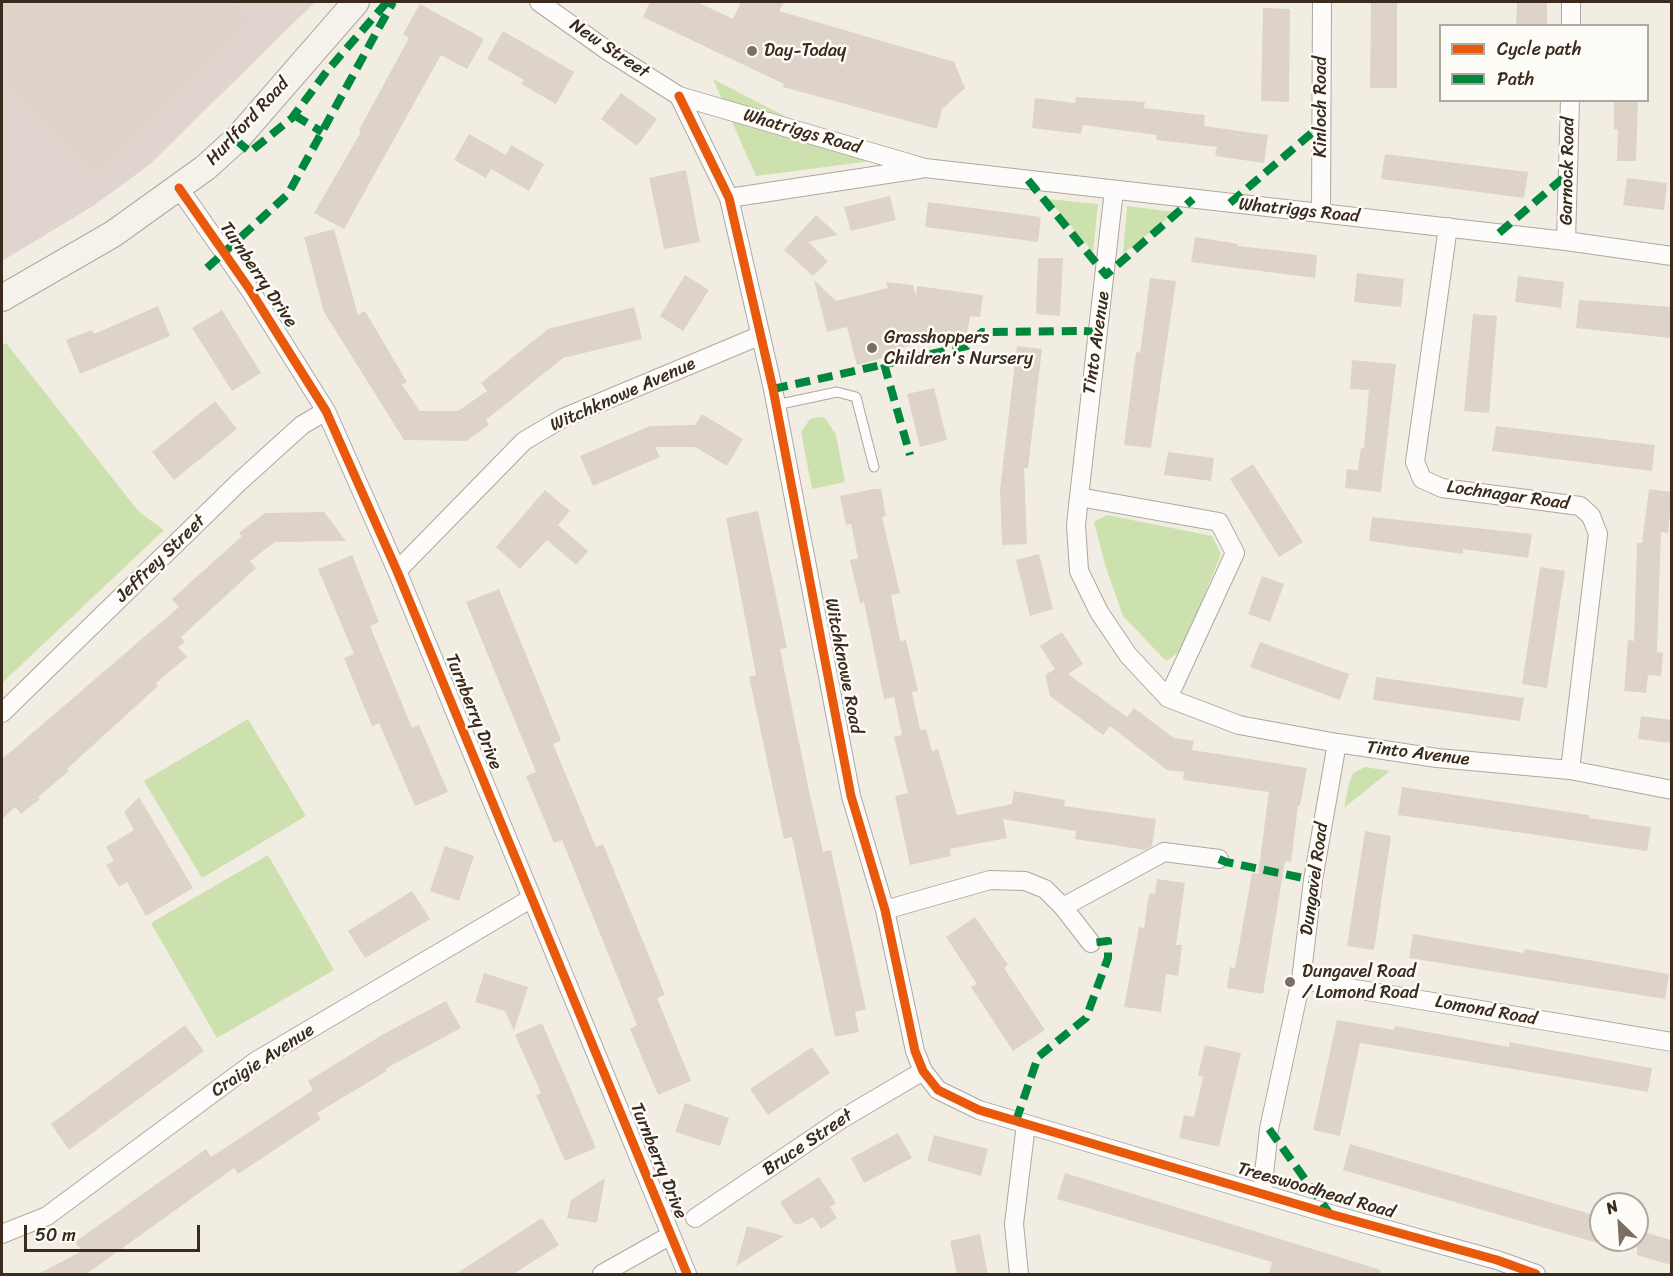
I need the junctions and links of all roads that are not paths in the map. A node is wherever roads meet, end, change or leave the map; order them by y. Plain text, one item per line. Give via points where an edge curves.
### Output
1 (356, 2) edge
2 (539, 2) edge
3 (1322, 2) edge
4 (1571, 2) edge
5 (1571, 24) edge
6 (679, 96) junction
7 (1570, 102) edge
8 (925, 168) junction
9 (179, 188) junction
10 (1114, 190) junction
11 (729, 198) junction
12 (1321, 213) junction
13 (1448, 227) junction
14 (1566, 241) junction
15 (1671, 256) edge
16 (2, 298) edge
17 (759, 336) junction
18 (776, 405) junction
19 (326, 411) junction
20 (874, 467) dead end
21 (1078, 497) junction
22 (397, 571) junction
23 (1168, 698) junction
24 (2, 713) edge
25 (1337, 743) junction
26 (1570, 770) junction
27 (1671, 790) edge
28 (1219, 859) dead end
29 (532, 898) junction
30 (1063, 907) junction
31 (885, 910) junction
32 (1091, 943) dead end
33 (1301, 980) junction
34 (1671, 1042) edge
35 (923, 1071) junction
36 (1026, 1124) junction
37 (1085, 1142) joint
38 (1262, 1192) junction
39 (695, 1218) dead end
40 (2, 1234) edge
41 (671, 1235) junction
42 (602, 1275) edge
43 (687, 1275) edge
44 (1020, 1275) edge
45 (1536, 1275) edge

1 - 9 main road, Hurlford Road via 236,140
2 - 6 street, New Street
3 - 12 street, Kinloch Road
4 - 5 street
6 - 8 street, Whatriggs Road
6 - 11 street, Witchknowe Road
7 - 14 street, Garnock Road
8 - 10 street, Whatriggs Road
8 - 11 street, Whatriggs Road
9 - 16 main road, Hurlford Road via 113,234
9 - 19 street, Turnberry Drive via 250,290
10 - 12 street, Whatriggs Road
10 - 21 street, Tinto Avenue
11 - 17 street, Witchknowe Road
12 - 13 street, Whatriggs Road
13 - 14 street, Whatriggs Road
13 - 26 street, Lochnagar Road via 1415,462 1422,479 1442,488 1580,506 1591,516 1598,534
14 - 15 street, Whatriggs Road
17 - 18 street, Witchknowe Road
17 - 22 street, Witchknowe Avenue via 563,418 525,441
18 - 20 lane via 837,392 856,398
18 - 31 street, Witchknowe Road via 851,796
19 - 22 street, Turnberry Drive
19 - 24 street, Jeffrey Street via 302,425 238,483
21 - 23 street, Tinto Avenue via 1079,570 1099,612 1128,655
21 - 23 street via 1219,522 1235,553
22 - 29 street, Turnberry Drive
23 - 25 street, Tinto Avenue via 1239,725
25 - 26 street, Tinto Avenue via 1437,758
25 - 33 street, Dungavel Road via 1312,880
26 - 27 street, Tinto Avenue
28 - 30 street via 1164,852
29 - 40 street, Craigie Avenue via 256,1061 47,1216
29 - 41 street, Turnberry Drive
30 - 31 street via 1045,889 1025,881 990,880
30 - 32 street
31 - 35 street, Witchknowe Road via 915,1051
33 - 34 street, Lomond Road
33 - 38 street, Dungavel Road via 1269,1129
35 - 36 street, Witchknowe Road via 938,1090 979,1110
35 - 39 street, Bruce Street via 840,1120
36 - 37 street, Witchknowe Road
36 - 44 street via 1014,1224
37 - 38 street, Treeswoodhead Road
38 - 45 street, Treeswoodhead Road via 1497,1260
41 - 42 street
41 - 43 street, Turnberry Drive

